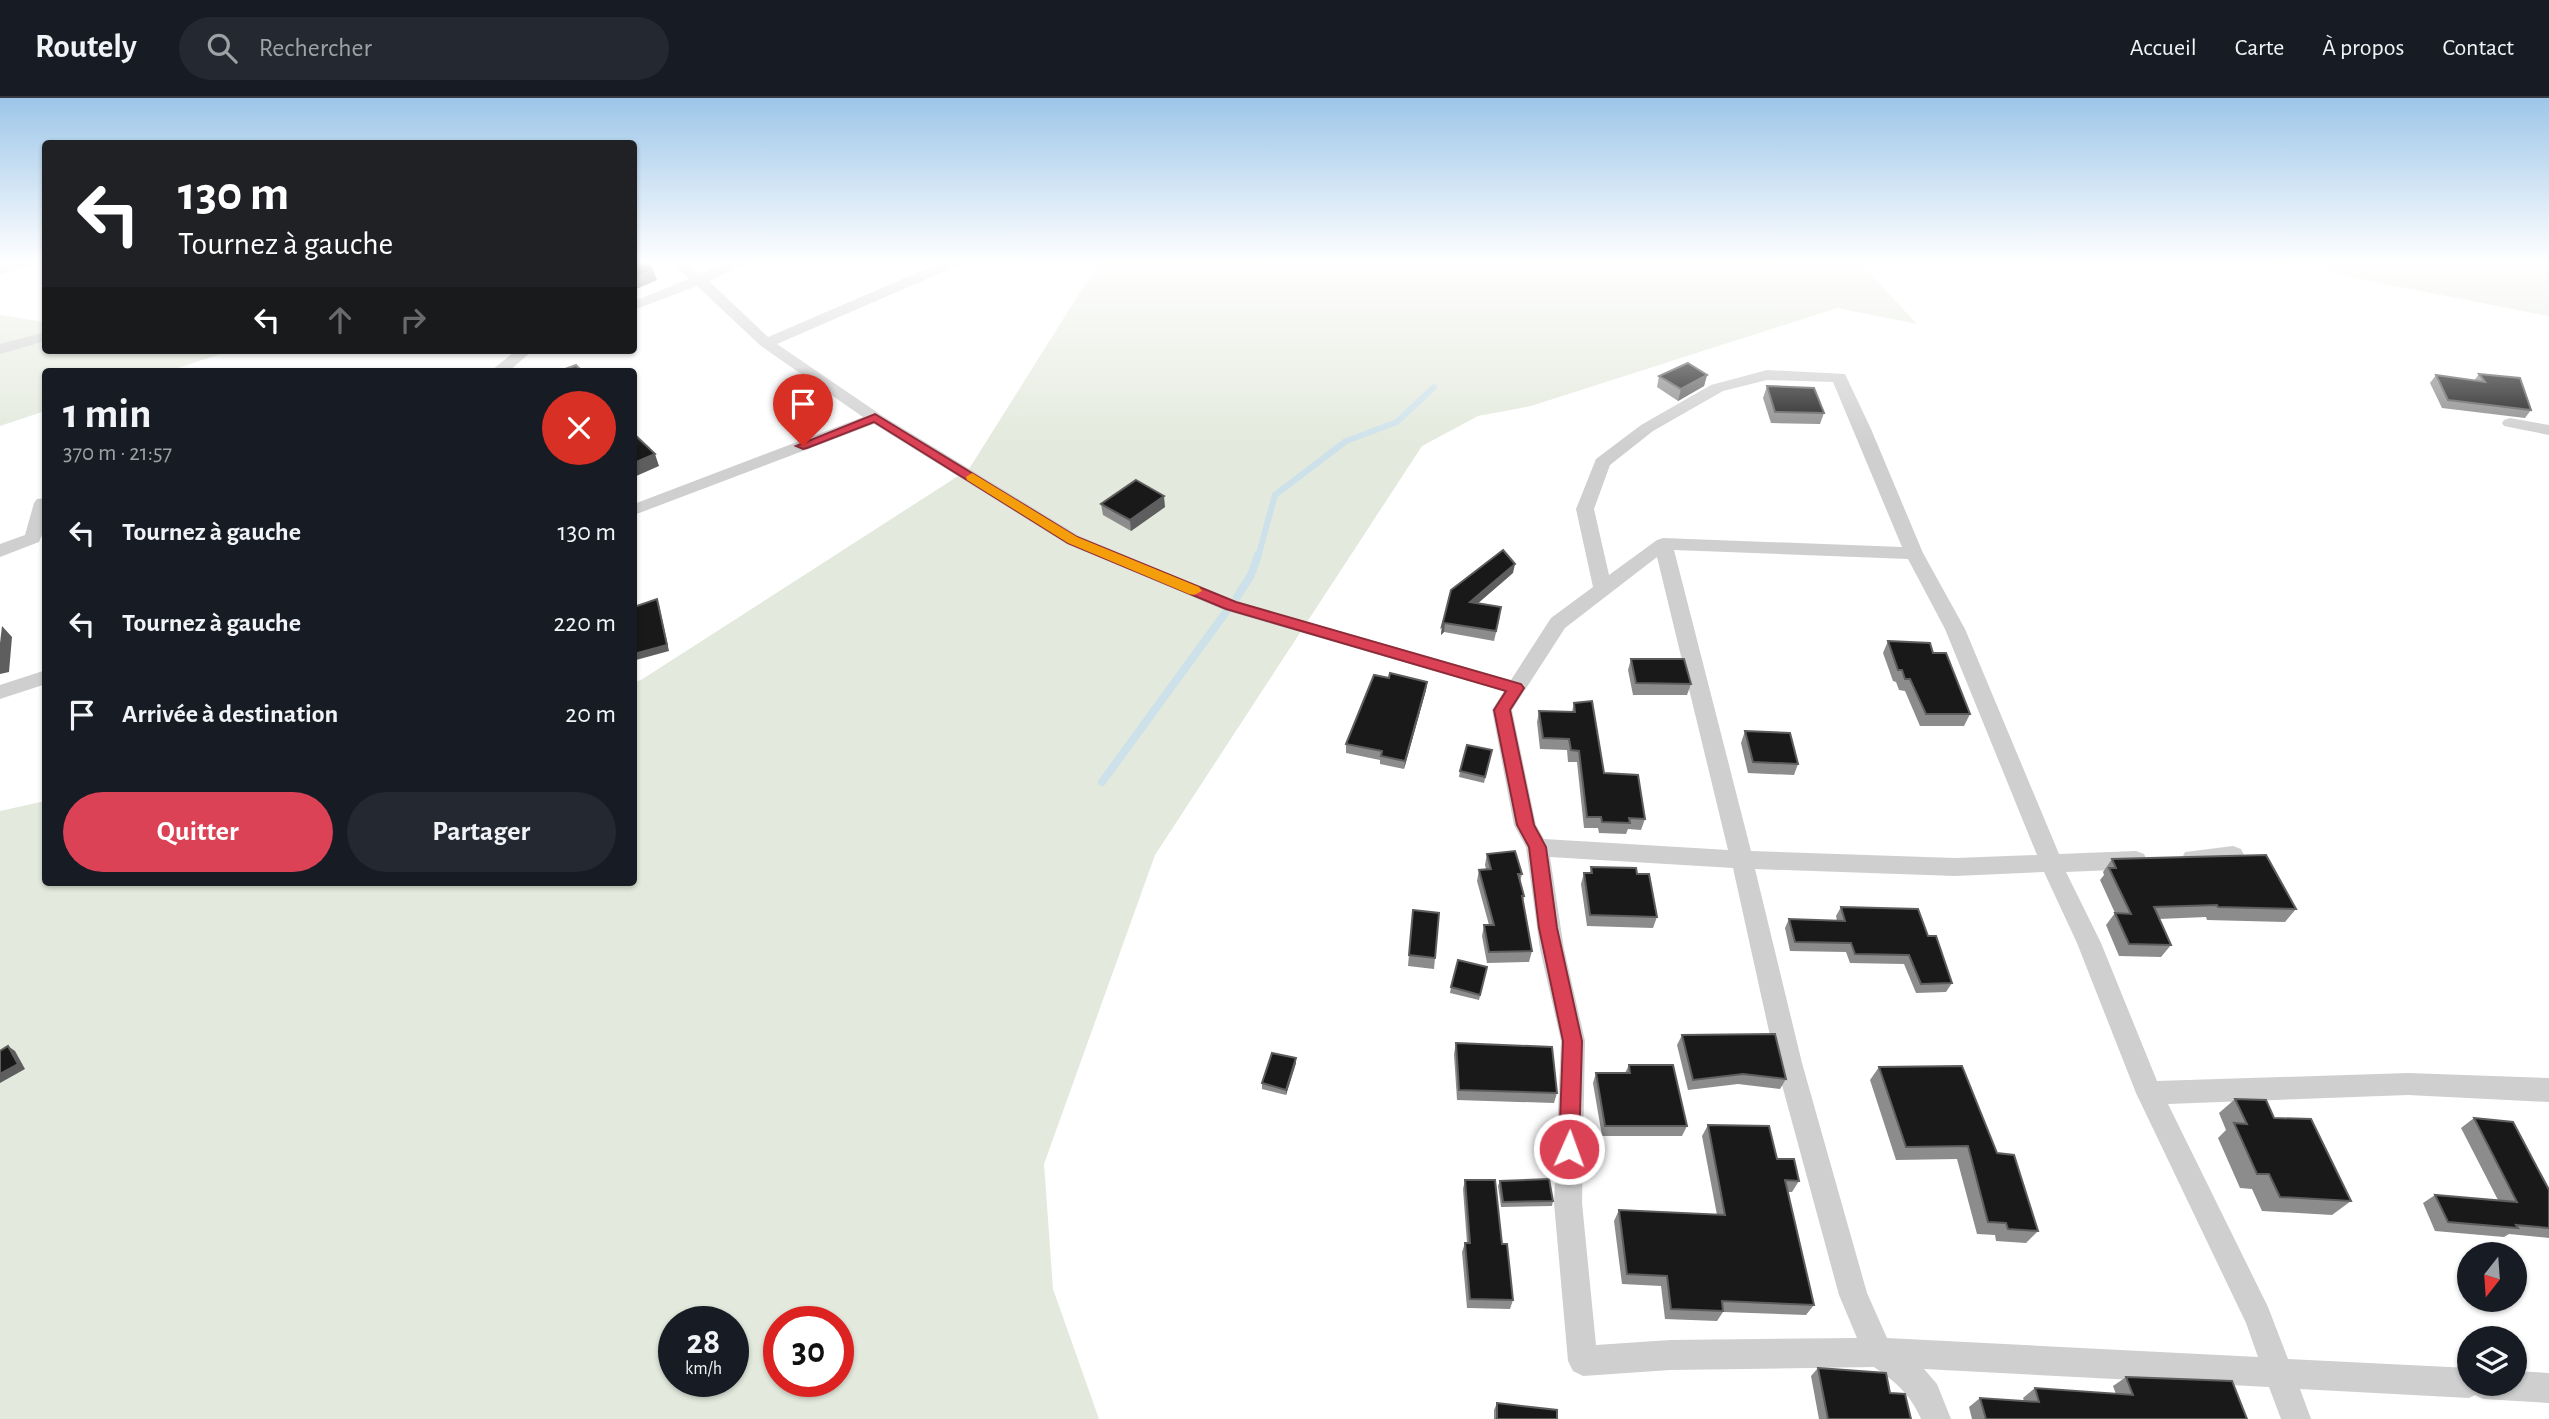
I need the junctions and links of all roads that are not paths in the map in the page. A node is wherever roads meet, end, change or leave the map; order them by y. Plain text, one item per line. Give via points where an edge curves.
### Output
1 (745, 324) edge
2 (813, 324) edge
3 (0, 329) edge
4 (42, 337) edge
5 (766, 344) junction
6 (3, 348) edge
7 (520, 354) edge
8 (503, 368) edge
9 (875, 418) junction
10 (2510, 424) dead end
11 (2549, 430) edge
12 (42, 506) edge
13 (637, 509) edge
14 (1663, 544) junction
15 (0, 551) edge
16 (1914, 553) junction
17 (1603, 590) junction
18 (42, 678) edge
19 (1516, 688) junction
20 (0, 692) edge
21 (1538, 847) junction
22 (2233, 855) edge
23 (1742, 860) junction
24 (2052, 865) junction
25 (2549, 1090) edge
26 (2149, 1093) junction
27 (1878, 1352) junction
28 (2278, 1371) junction
29 (2457, 1382) edge
30 (2527, 1387) edge
31 (2549, 1388) edge
32 (1936, 1419) edge
33 (2296, 1419) edge

1 - 5 street
2 - 5 street
3 - 6 street
4 - 6 street
5 - 9 street
7 - 8 street
9 - 13 street
9 - 19 street via 1073,540 1231,606
10 - 11 street
12 - 15 street via 33,538
14 - 16 street
14 - 17 street
14 - 23 street
16 - 17 street via 1839,377 1767,375 1717,388 1647,429 1602,463 1585,509
16 - 24 street via 1992,711
17 - 19 street via 1558,623
18 - 20 street
19 - 21 street via 1502,710 1525,825
21 - 23 street
21 - 27 street via 1546,917 1573,1041 1568,1202 1583,1361
22 - 24 street
23 - 24 street via 1955,867
23 - 27 street via 1789,1063 1853,1296
24 - 26 street via 2089,943
25 - 26 street via 2408,1084
26 - 28 street via 2259,1317
27 - 28 street
27 - 32 street via 1908,1373 1926,1395
28 - 29 street
28 - 33 street
30 - 31 street

